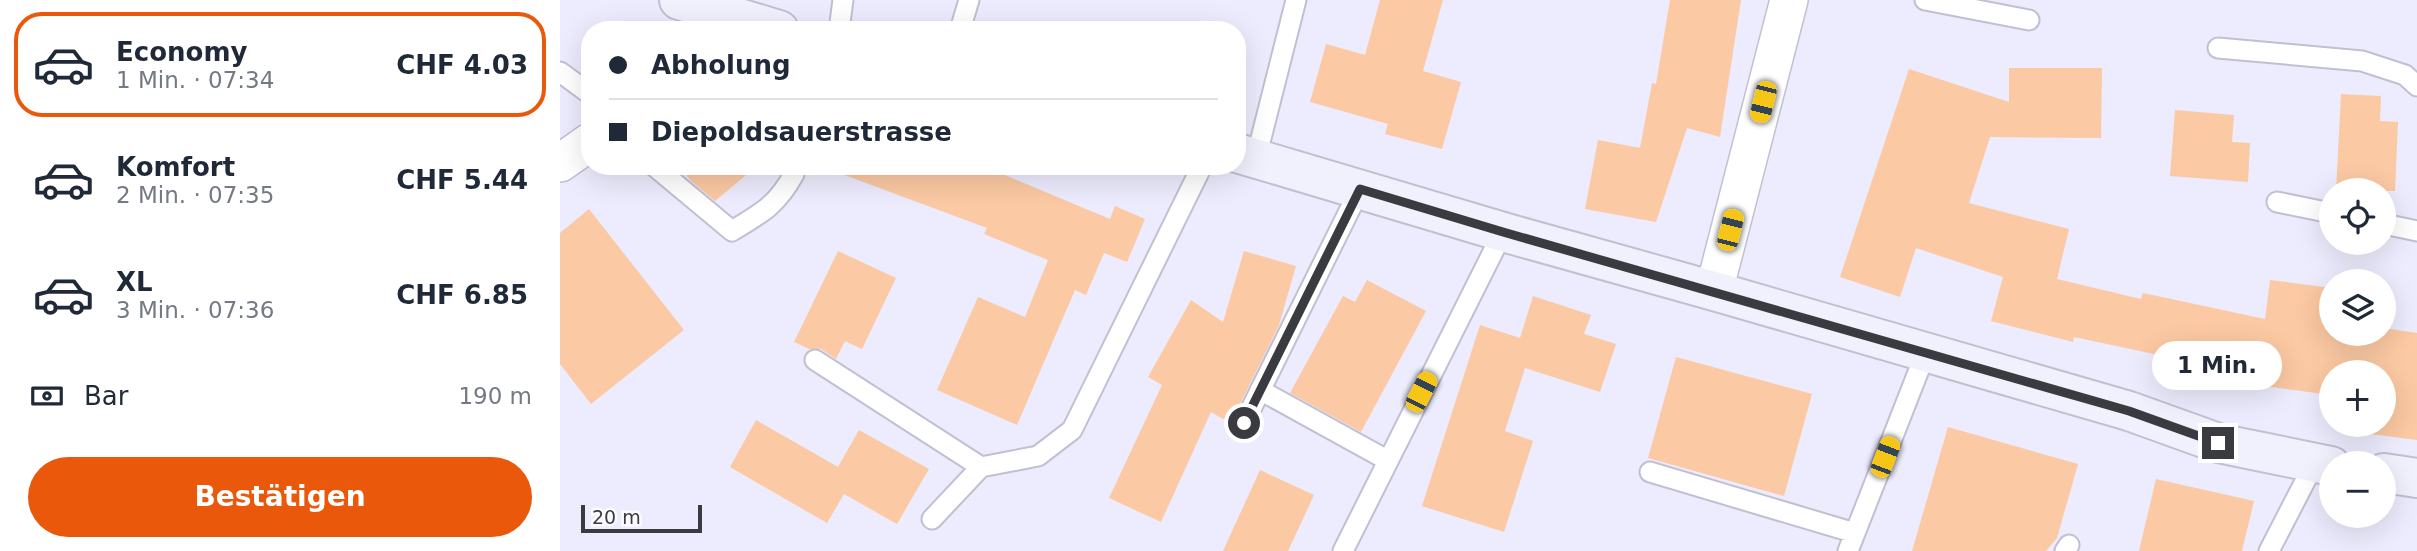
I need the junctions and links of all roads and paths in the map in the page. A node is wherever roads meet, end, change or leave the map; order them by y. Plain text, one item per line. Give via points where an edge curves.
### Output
1 (843, 0) edge
2 (968, 0) edge
3 (1296, 0) edge
4 (1789, 0) edge
5 (1925, 0) edge
6 (689, 8) edge
7 (2029, 20) dead end
8 (742, 21) edge
9 (840, 21) edge
10 (962, 21) edge
11 (2218, 48) dead end
12 (560, 72) edge
13 (2417, 86) edge
14 (581, 87) edge
15 (581, 148) edge
16 (1246, 155) edge
17 (560, 163) edge
18 (665, 175) edge
19 (793, 175) edge
20 (1198, 175) edge
21 (1360, 189) junction
22 (2277, 202) dead end
23 (2319, 211) edge
24 (2396, 227) edge
25 (2417, 231) edge
26 (1503, 232) junction
27 (1714, 291) junction
28 (1926, 352) junction
29 (815, 360) dead end
30 (1260, 390) junction
31 (1244, 423) dead end
32 (1387, 460) junction
33 (2319, 464) edge
34 (981, 467) junction
35 (2319, 471) edge
36 (1650, 472) dead end
37 (2396, 475) edge
38 (2417, 478) edge
39 (932, 519) dead end
40 (1851, 542) edge
41 (1343, 551) edge
42 (2269, 551) edge

1 - 9 lane
2 - 10 lane
3 - 16 lane
4 - 27 street
5 - 7 lane
6 - 8 main road
11 - 13 lane via 2362,61 2406,75
12 - 14 lane
15 - 17 street
16 - 21 main road
18 - 19 lane via 732,231 782,196
20 - 34 lane via 1072,430 1038,456
21 - 26 main road
21 - 30 lane
22 - 23 lane
24 - 25 lane
26 - 27 main road
26 - 32 lane
27 - 28 main road
28 - 33 main road via 2129,411 2218,443
28 - 40 lane
29 - 34 lane
30 - 31 lane
30 - 32 lane
32 - 41 lane
34 - 39 lane
35 - 42 lane
36 - 40 lane
37 - 38 main road

